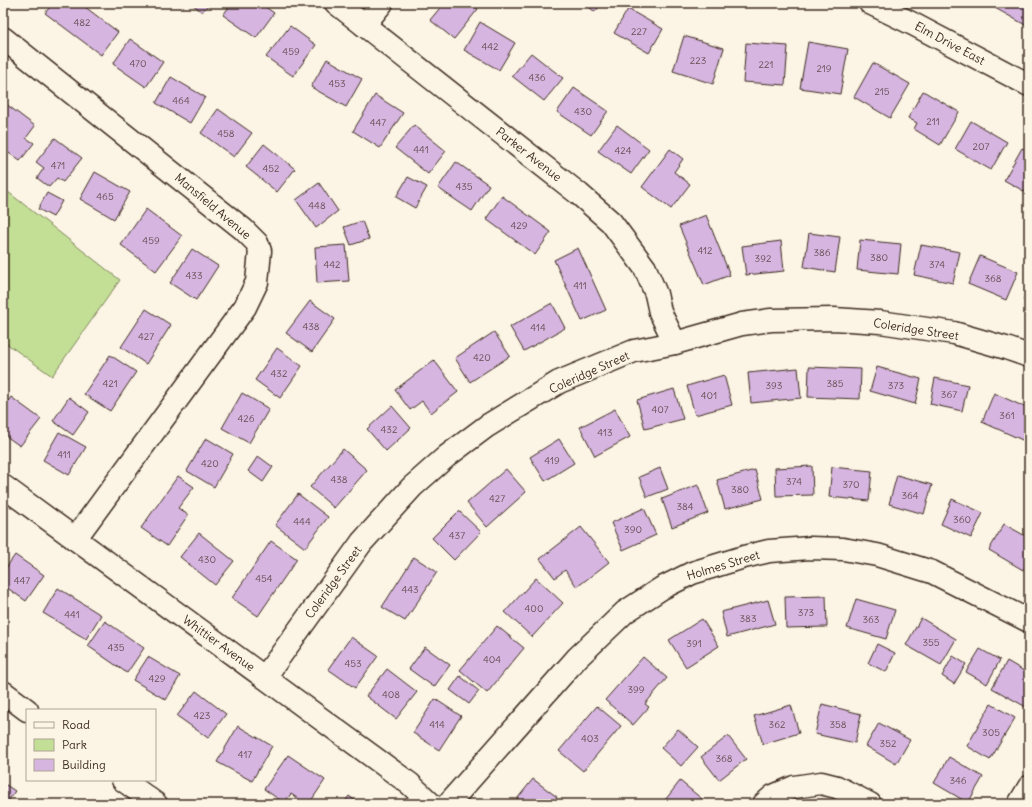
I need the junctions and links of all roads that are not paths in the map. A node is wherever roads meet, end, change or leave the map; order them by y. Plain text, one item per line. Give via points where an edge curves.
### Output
1 (336, 3) edge
2 (382, 3) edge
3 (870, 3) edge
4 (364, 25) junction
5 (3, 38) edge
6 (1029, 85) edge
7 (675, 343) junction
8 (1029, 356) edge
9 (3, 486) edge
10 (75, 539) junction
11 (1029, 622) edge
12 (264, 677) junction
13 (3, 692) edge
14 (26, 709) edge
15 (124, 781) edge
16 (1029, 787) edge
17 (156, 804) edge
18 (431, 804) edge
19 (448, 804) edge
20 (764, 804) edge
21 (870, 804) edge
22 (1019, 804) edge

1 - 4 street, Parker Avenue
2 - 4 street
3 - 6 street, Elm Drive East
4 - 7 street, Parker Avenue via 611,222 644,268 656,294 660,312
5 - 10 street, Mansfield Avenue via 244,229 257,243 260,251 257,282 245,307
7 - 8 street, Coleridge Street via 742,324 771,320 834,319 880,322 954,333
7 - 12 street, Coleridge Street via 634,352 559,382 487,426 448,456 412,487 362,542
9 - 10 street, Whittier Avenue
10 - 12 street, Whittier Avenue
11 - 19 street, Holmes Street via 932,572 877,555 843,549 810,548 744,556 692,573 662,588 625,612 577,658
12 - 18 street, Whittier Avenue via 410,784
13 - 14 street
15 - 17 street
16 - 22 street
20 - 21 street via 773,796 794,787 821,783 837,787

